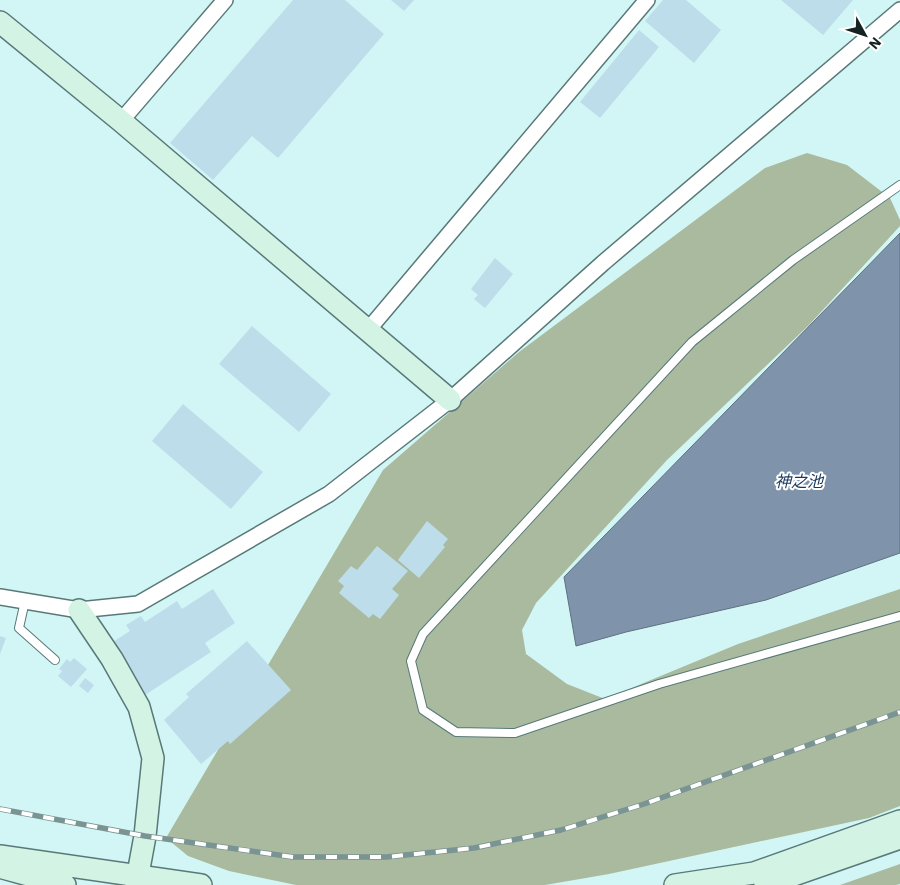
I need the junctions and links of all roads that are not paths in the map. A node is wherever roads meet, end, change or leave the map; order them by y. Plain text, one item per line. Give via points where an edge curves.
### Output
1 (225, 0) edge
2 (647, 0) edge
3 (900, 10) edge
4 (0, 22) edge
5 (121, 121) junction
6 (900, 185) edge
7 (368, 330) junction
8 (450, 400) junction
9 (0, 597) edge
10 (25, 601) junction
11 (79, 610) junction
12 (900, 616) edge
13 (55, 660) dead end
14 (900, 821) edge
15 (900, 838) edge
16 (0, 856) edge
17 (0, 868) edge
18 (136, 880) edge
19 (66, 885) edge
20 (201, 885) edge
21 (675, 885) edge
22 (766, 885) edge

1 - 5 street
2 - 7 street
3 - 8 street via 603,264
4 - 5 street
5 - 7 street
6 - 12 lane via 794,260 692,342 423,634 411,661 423,710 456,732 515,733 659,684
7 - 8 street
8 - 11 street via 329,494 138,604
9 - 10 street
10 - 11 street
10 - 13 lane via 19,628
11 - 18 street via 139,707 153,758 145,836
14 - 21 street via 754,873
15 - 22 street
16 - 18 street
17 - 19 street
18 - 20 street

